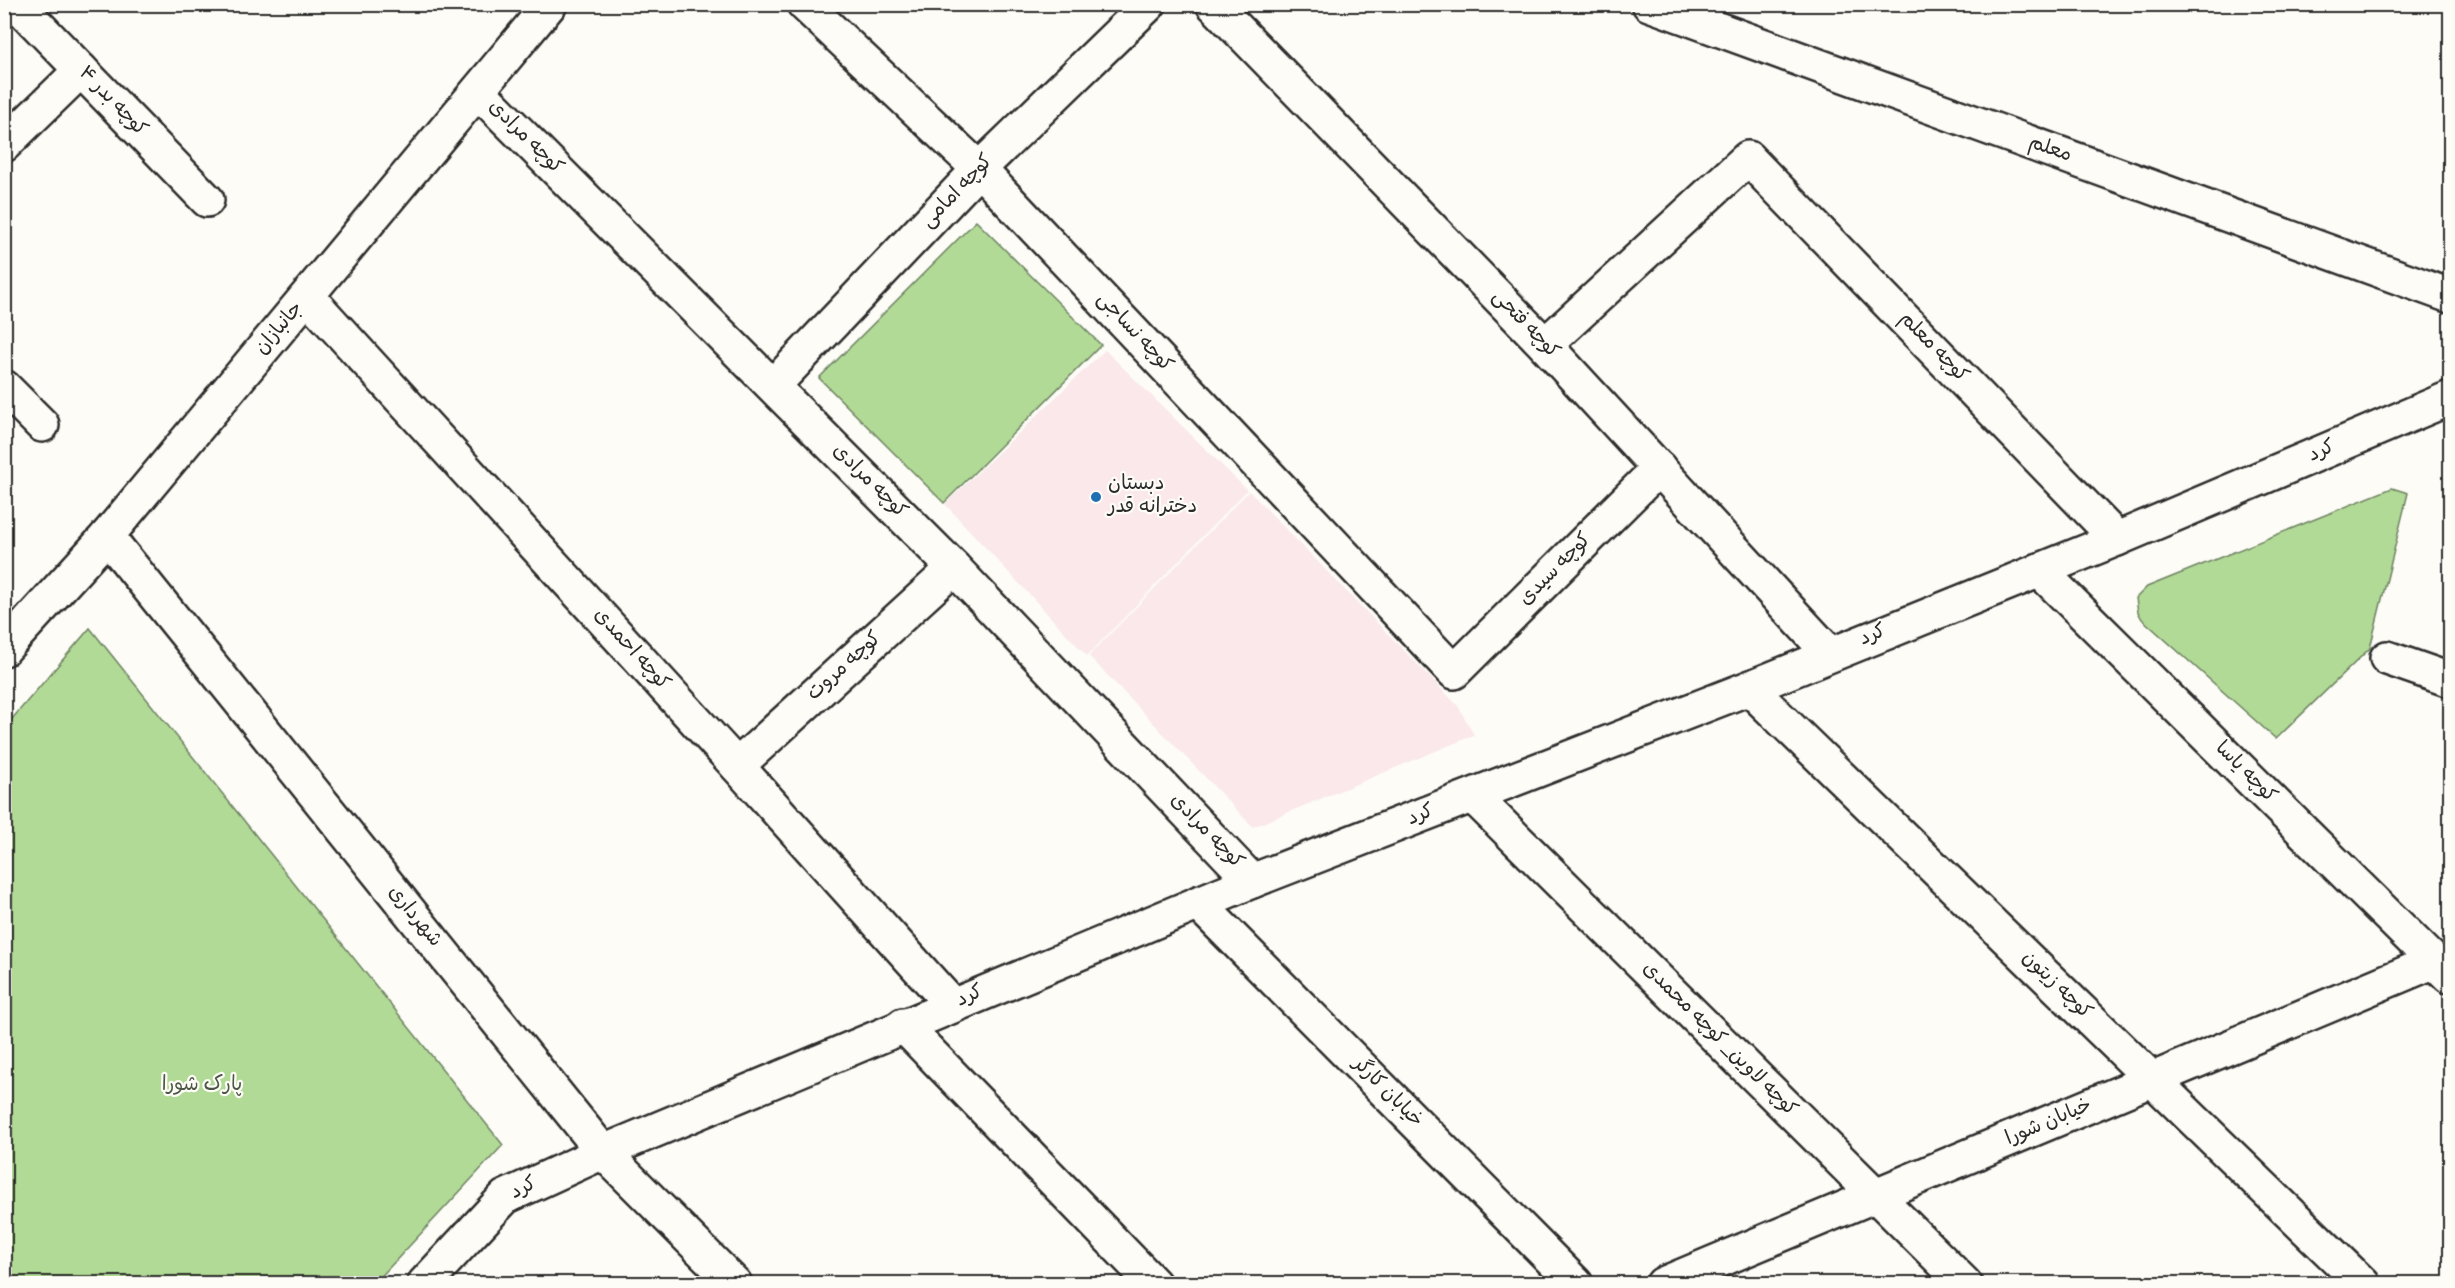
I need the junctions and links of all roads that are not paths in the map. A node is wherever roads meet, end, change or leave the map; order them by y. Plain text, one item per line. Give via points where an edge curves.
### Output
1 (17, 4) edge
2 (550, 4) edge
3 (804, 4) edge
4 (1149, 4) edge
5 (1213, 4) edge
6 (1649, 4) edge
7 (81, 70) junction
8 (478, 91) junction
9 (4, 145) edge
10 (979, 169) junction
11 (207, 200) dead end
12 (2451, 296) edge
13 (308, 297) junction
14 (1545, 345) junction
15 (774, 385) junction
16 (4, 387) edge
17 (2451, 398) edge
18 (42, 425) dead end
19 (1659, 468) junction
20 (107, 536) junction
21 (2117, 539) junction
22 (954, 568) junction
23 (2039, 570) junction
24 (4, 649) edge
25 (1830, 654) junction
26 (2387, 658) dead end
27 (1454, 672) joint
28 (2451, 680) edge
29 (1749, 688) junction
30 (737, 765) junction
31 (1473, 796) junction
32 (1252, 881) junction
33 (1198, 903) junction
34 (2443, 969) edge
35 (952, 1005) junction
36 (903, 1025) junction
37 (2153, 1080) junction
38 (603, 1152) junction
39 (1876, 1196) junction
40 (424, 1284) edge
41 (735, 1284) edge
42 (1154, 1284) edge
43 (1576, 1284) edge
44 (1663, 1284) edge
45 (1965, 1284) edge
46 (2363, 1284) edge

1 - 7 street, کوچه بدر ۴
2 - 8 street, جانبازان
3 - 10 street, کوچه نساجی
4 - 10 street, کوچه امامی
5 - 14 street, کوچه فتحی
6 - 12 street, معلم
7 - 9 street
7 - 11 street, کوچه بدر ۴
8 - 13 street, جانبازان
8 - 15 street, کوچه مرادی
10 - 15 street, کوچه امامی
10 - 27 street, کوچه نساجی
13 - 20 street, جانبازان
13 - 30 street, کوچه احمدی
14 - 19 street, کوچه فتحی
14 - 21 street, کوچه معلم via 1748,158
15 - 22 street, کوچه مرادی
16 - 18 street
17 - 21 street, کرد
19 - 25 street, کوچه فتحی
19 - 27 street, کوچه سیدی
20 - 24 street, جانبازان
20 - 38 street, شهرداری
21 - 23 street, کرد
22 - 30 street, کوچه مروت
22 - 32 street, کوچه مرادی
23 - 25 street, کرد
23 - 34 street, کوچه یاسا
25 - 29 street, کرد
26 - 28 street
29 - 31 street, کرد
29 - 37 street, کوچه زیتون
30 - 35 street, کوچه احمدی
31 - 32 street, کرد
31 - 39 street, کوچه لاوین_ کوچه محمدی
32 - 33 street, کرد
33 - 35 street, کرد
33 - 43 street, خیابان کارگر
34 - 37 street, خیابان شورا
35 - 36 street, کرد
36 - 38 street, کرد
36 - 42 street
37 - 39 street, خیابان شورا
37 - 46 street, کوچه زیتون
38 - 40 street, کرد via 505,1197
38 - 41 street, شهرداری
39 - 44 street, خیابان شورا
39 - 45 street, کوچه لاوین_ کوچه محمدی

